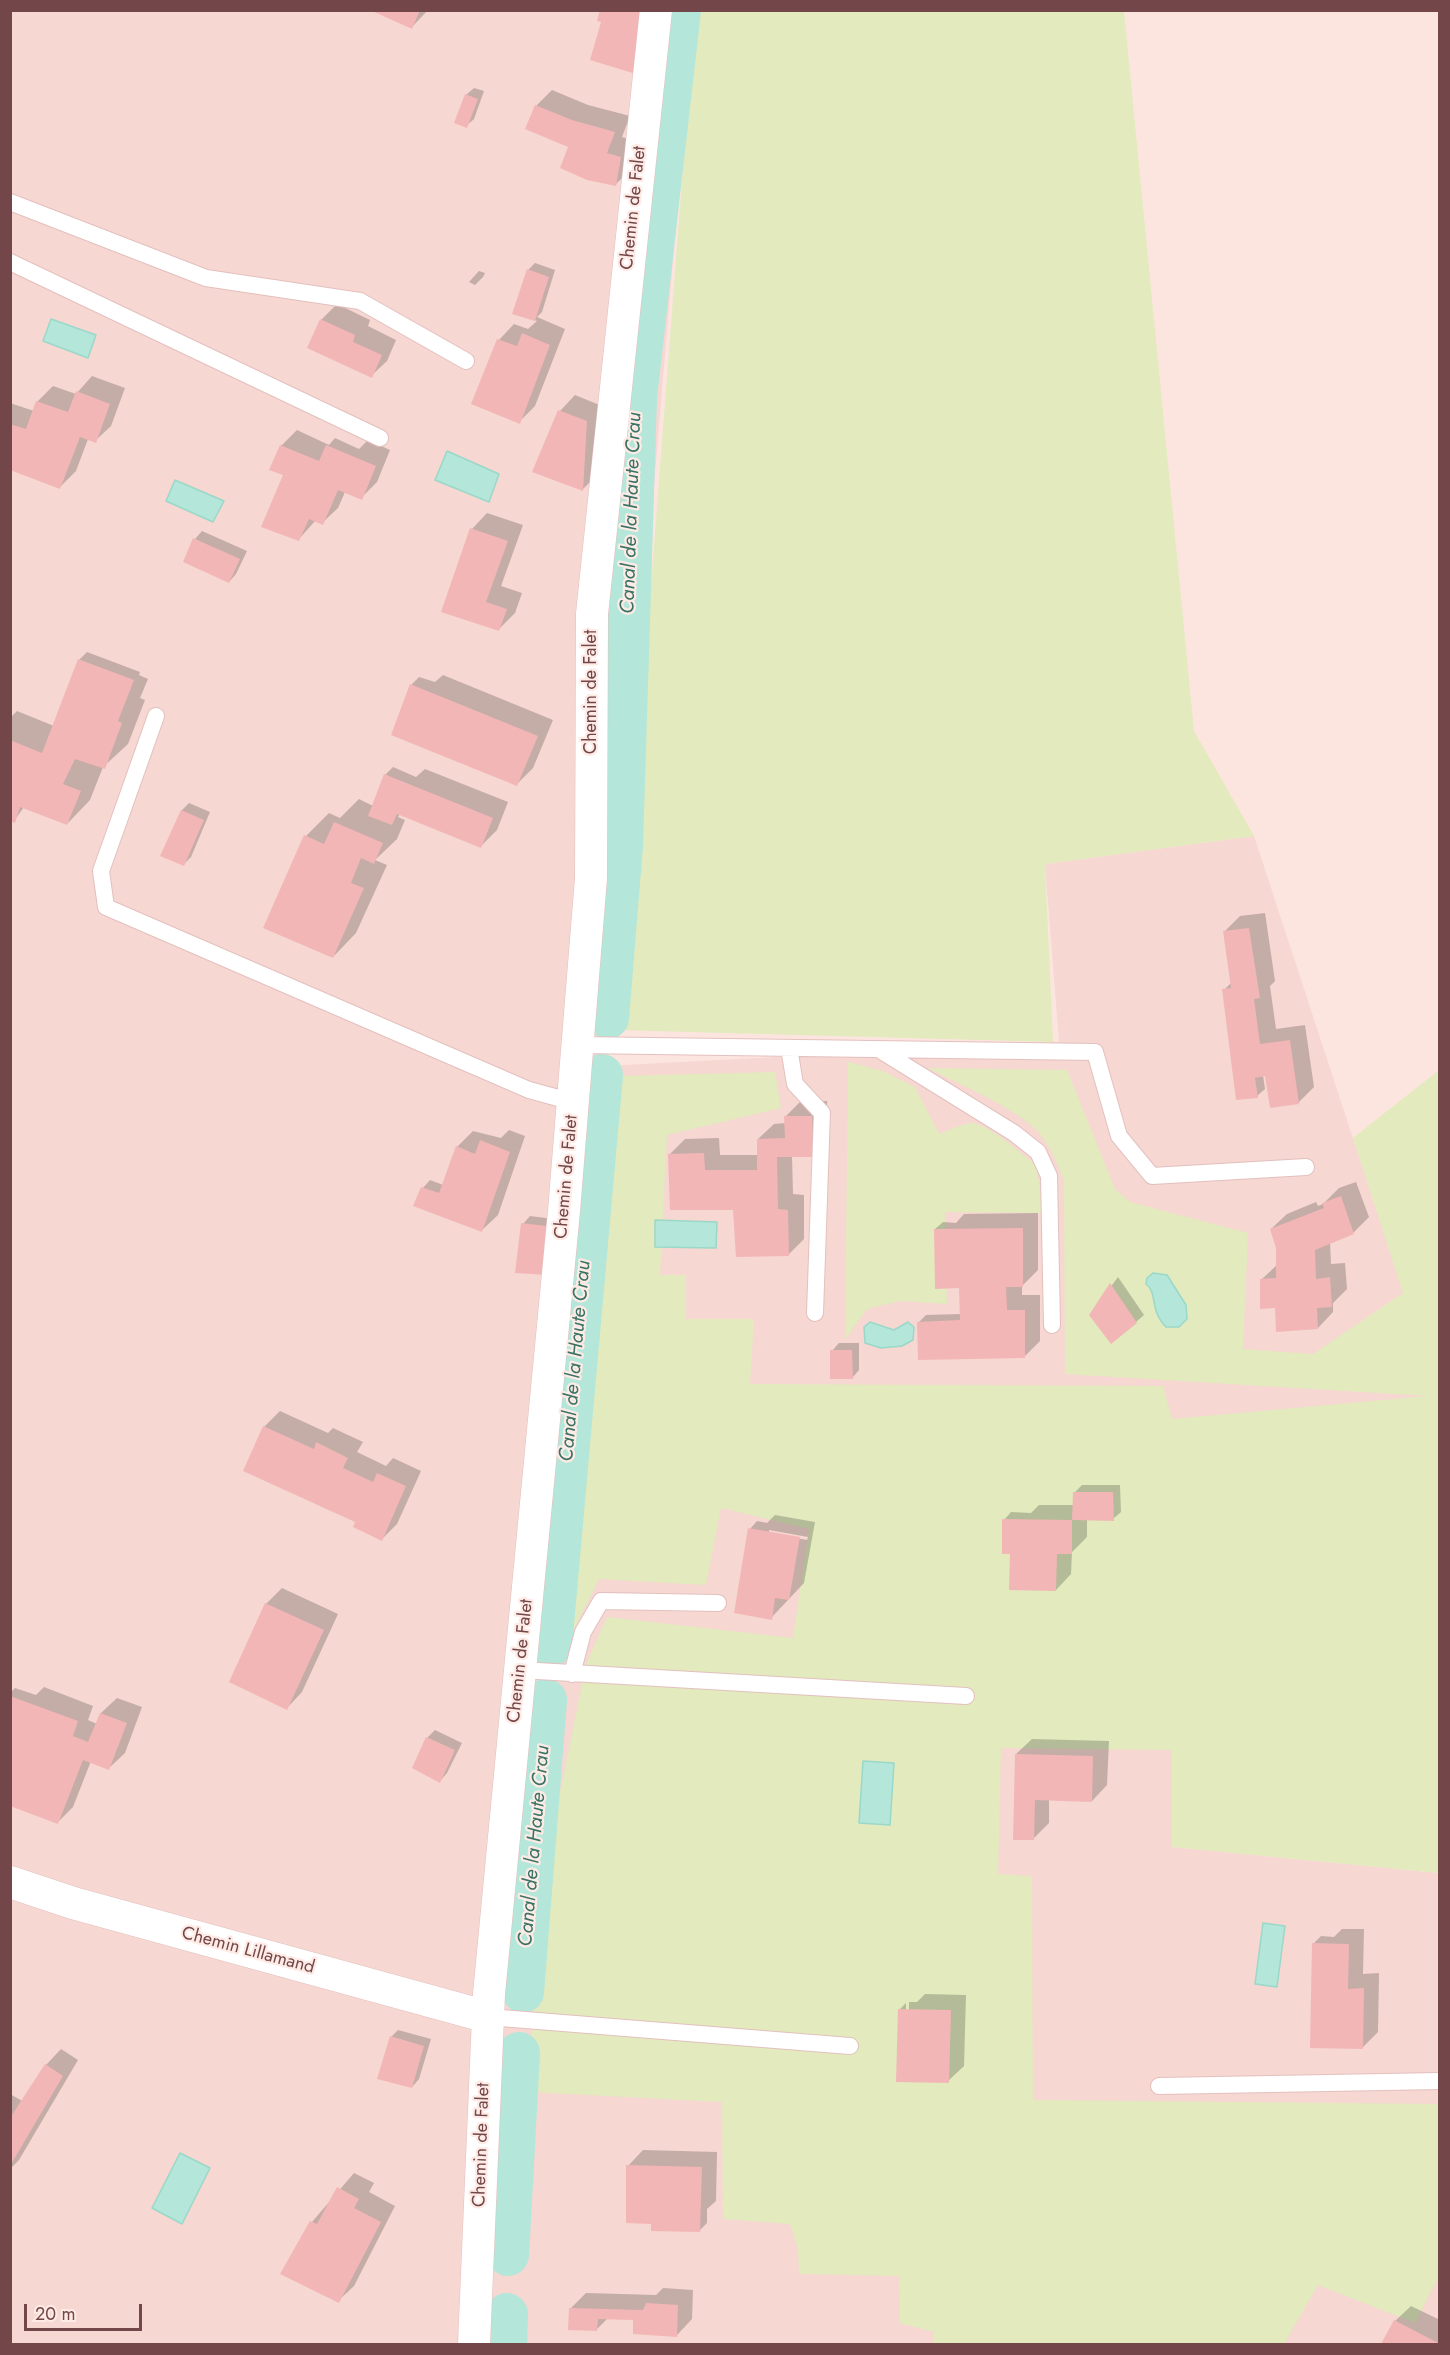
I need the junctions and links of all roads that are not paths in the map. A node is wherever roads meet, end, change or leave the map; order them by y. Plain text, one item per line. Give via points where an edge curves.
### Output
1 (656, 10) edge
2 (10, 202) edge
3 (10, 262) edge
4 (466, 361) dead end
5 (380, 438) dead end
6 (156, 716) dead end
7 (578, 1045) junction
8 (789, 1048) junction
9 (880, 1049) junction
10 (573, 1102) junction
11 (1306, 1167) dead end
12 (815, 1313) dead end
13 (1052, 1325) dead end
14 (718, 1603) dead end
15 (520, 1670) junction
16 (572, 1674) junction
17 (966, 1696) dead end
18 (10, 1882) edge
19 (488, 2018) junction
20 (850, 2046) dead end
21 (1440, 2081) edge
22 (1159, 2086) dead end
23 (474, 2344) edge

1 - 7 street, Chemin de Falet via 592,614 591,878
2 - 4 lane via 206,278 360,301
3 - 5 lane
6 - 10 lane via 101,871 106,907 529,1090
7 - 8 lane
7 - 10 street, Chemin de Falet
8 - 9 lane
8 - 12 lane via 795,1084 822,1113
9 - 11 lane via 1095,1052 1119,1136 1152,1176
9 - 13 lane via 1014,1132 1038,1152 1049,1176
10 - 15 street, Chemin de Falet
14 - 16 lane via 601,1601 584,1632
15 - 16 lane
15 - 19 street, Chemin de Falet
16 - 17 lane
18 - 19 street, Chemin Lillamand
19 - 20 lane
19 - 23 street, Chemin de Falet
21 - 22 lane

